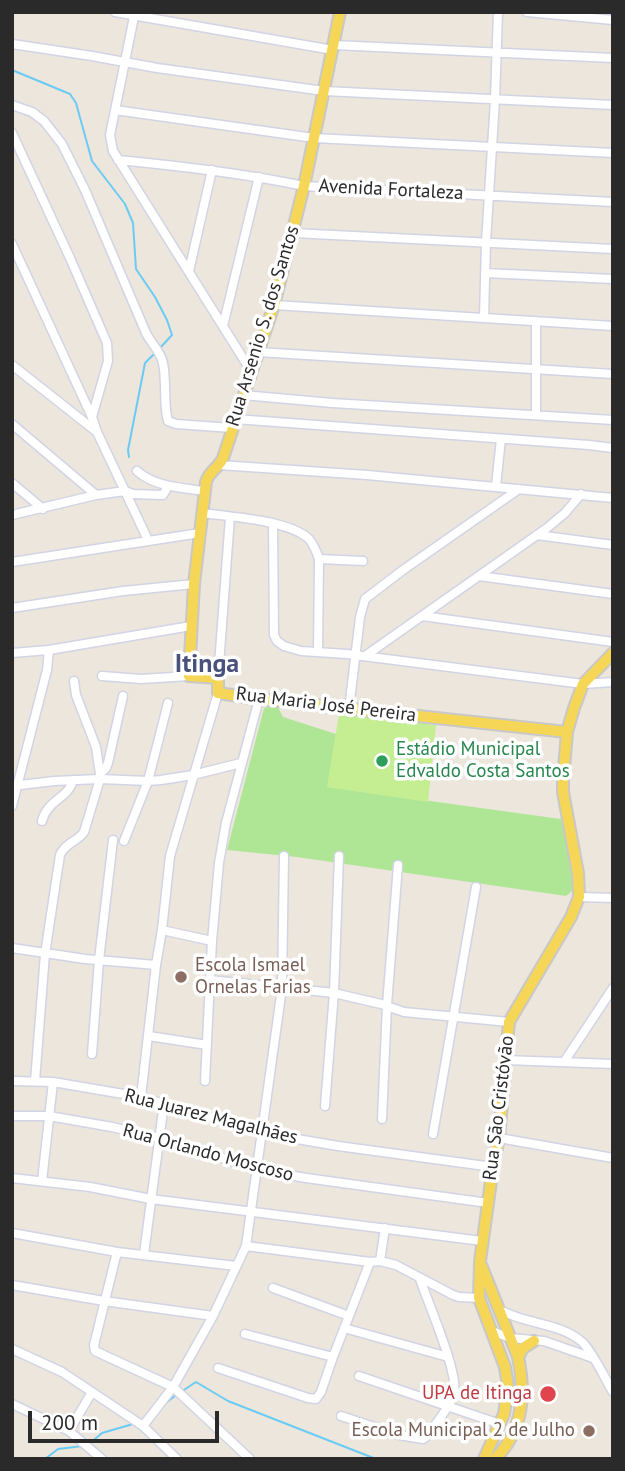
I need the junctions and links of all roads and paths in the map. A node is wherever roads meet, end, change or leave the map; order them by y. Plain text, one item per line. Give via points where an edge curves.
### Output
1 (115, 12) edge
2 (340, 12) edge
3 (498, 12) edge
4 (527, 12) edge
5 (134, 14) edge
6 (613, 20) edge
7 (12, 44) edge
8 (334, 47) junction
9 (495, 52) junction
10 (613, 58) edge
11 (124, 62) junction
12 (324, 91) junction
13 (495, 100) junction
14 (12, 105) edge
15 (613, 106) edge
16 (114, 110) junction
17 (12, 133) edge
18 (314, 138) junction
19 (492, 147) junction
20 (613, 153) edge
21 (118, 160) junction
22 (212, 170) junction
23 (259, 177) junction
24 (304, 186) junction
25 (489, 196) junction
26 (613, 202) edge
27 (293, 233) junction
28 (486, 242) junction
29 (12, 244) edge
30 (613, 250) edge
31 (190, 271) junction
32 (485, 273) junction
33 (613, 279) edge
34 (274, 305) junction
35 (484, 318) junction
36 (536, 321) junction
37 (223, 326) junction
38 (613, 326) edge
39 (258, 352) junction
40 (12, 365) edge
41 (536, 370) junction
42 (251, 371) junction
43 (613, 374) edge
44 (243, 395) junction
45 (536, 414) junction
46 (92, 417) junction
47 (613, 420) edge
48 (12, 424) edge
49 (233, 424) junction
50 (97, 432) junction
51 (501, 439) junction
52 (613, 448) edge
53 (219, 466) junction
54 (137, 471) dead end
55 (12, 483) edge
56 (168, 486) junction
57 (496, 486) junction
58 (519, 489) junction
59 (125, 491) junction
60 (205, 491) junction
61 (581, 494) junction
62 (96, 495) junction
63 (613, 498) edge
64 (43, 509) junction
65 (203, 513) junction
66 (12, 515) edge
67 (230, 517) junction
68 (273, 523) junction
69 (200, 533) junction
70 (537, 535) junction
71 (148, 540) junction
72 (613, 545) edge
73 (319, 559) junction
74 (363, 561) dead end
75 (12, 562) edge
76 (479, 576) junction
77 (194, 584) junction
78 (613, 594) edge
79 (447, 598) junction
80 (12, 608) edge
81 (422, 616) junction
82 (454, 620) junction
83 (191, 626) junction
84 (613, 642) edge
85 (49, 650) junction
86 (318, 652) junction
87 (12, 653) edge
88 (613, 653) edge
89 (360, 656) junction
90 (102, 676) dead end
91 (189, 676) junction
92 (218, 678) junction
93 (74, 681) dead end
94 (613, 682) edge
95 (583, 684) junction
96 (218, 693) junction
97 (123, 695) dead end
98 (259, 699) junction
99 (168, 702) dead end
100 (349, 709) junction
101 (567, 732) junction
102 (241, 763) junction
103 (193, 775) junction
104 (100, 777) junction
105 (73, 780) junction
106 (148, 781) junction
107 (14, 786) edge
108 (12, 806) edge
109 (42, 821) dead end
110 (113, 840) dead end
111 (124, 841) dead end
112 (284, 856) dead end
113 (339, 856) dead end
114 (398, 865) dead end
115 (476, 887) dead end
116 (579, 897) junction
117 (613, 898) edge
118 (162, 930) junction
119 (212, 941) junction
120 (12, 948) edge
121 (45, 954) junction
122 (99, 960) junction
123 (156, 965) junction
124 (210, 980) junction
125 (282, 988) junction
126 (613, 988) edge
127 (334, 993) junction
128 (387, 1005) junction
129 (453, 1016) junction
130 (509, 1022) junction
131 (149, 1036) junction
132 (207, 1045) junction
133 (92, 1054) dead end
134 (506, 1060) junction
135 (564, 1062) junction
136 (613, 1064) edge
137 (12, 1081) edge
138 (35, 1081) junction
139 (205, 1081) dead end
140 (53, 1083) junction
141 (141, 1097) junction
142 (164, 1103) junction
143 (325, 1106) dead end
144 (12, 1116) edge
145 (49, 1116) junction
146 (382, 1119) dead end
147 (262, 1133) junction
148 (433, 1134) dead end
149 (159, 1138) junction
150 (499, 1138) junction
151 (613, 1157) edge
152 (493, 1167) junction
153 (256, 1169) junction
154 (12, 1178) edge
155 (42, 1181) junction
156 (151, 1199) junction
157 (488, 1203) junction
158 (252, 1211) junction
159 (384, 1228) junction
160 (12, 1233) edge
161 (482, 1241) junction
162 (246, 1246) junction
163 (117, 1252) junction
164 (144, 1254) junction
165 (380, 1261) junction
166 (480, 1261) junction
167 (370, 1262) junction
168 (236, 1266) junction
169 (420, 1279) junction
170 (12, 1285) edge
171 (273, 1289) dead end
172 (493, 1293) junction
173 (479, 1298) junction
174 (104, 1301) junction
175 (500, 1310) junction
176 (213, 1316) junction
177 (349, 1316) junction
178 (545, 1326) junction
179 (344, 1328) junction
180 (492, 1331) junction
181 (245, 1334) dead end
182 (510, 1338) junction
183 (537, 1341) junction
184 (12, 1349) edge
185 (332, 1357) junction
186 (448, 1357) junction
187 (518, 1357) junction
188 (593, 1358) junction
189 (218, 1368) dead end
190 (359, 1376) dead end
191 (173, 1387) junction
192 (92, 1392) junction
193 (613, 1392) edge
194 (12, 1404) edge
195 (447, 1406) junction
196 (341, 1416) dead end
197 (500, 1424) junction
198 (143, 1426) junction
199 (69, 1431) junction
200 (489, 1457) edge
201 (102, 1459) edge
202 (177, 1459) edge
203 (250, 1459) edge

1 - 5 street
2 - 8 main road, Avenida Fortaleza
3 - 9 street
4 - 6 street
5 - 8 street
5 - 11 street
7 - 11 street
8 - 9 street
8 - 12 main road, Avenida Fortaleza
9 - 10 street
9 - 13 street
11 - 12 street
11 - 16 street
12 - 13 street
12 - 18 main road, Avenida Fortaleza
13 - 15 street
13 - 19 street
14 - 49 street via 44,121 62,144 85,190 162,360 168,421
16 - 18 street
16 - 21 street via 110,140
17 - 46 street via 107,343 108,361
18 - 19 street
18 - 24 main road, Avenida Fortaleza
19 - 20 street
19 - 25 street
21 - 22 street
21 - 31 street
22 - 23 street
22 - 31 street
23 - 24 street
23 - 37 street
24 - 25 street, Avenida Fortaleza
24 - 27 main road, Rua Arsenio S. dos Santos
25 - 26 street, Avenida Fortaleza
25 - 28 street
27 - 28 street
27 - 34 main road, Rua Arsenio S. dos Santos
28 - 30 street
28 - 32 street
29 - 46 street
31 - 37 street
32 - 33 street
32 - 35 street
34 - 35 street
34 - 39 main road, Rua Arsenio S. dos Santos
35 - 36 street
36 - 38 street
36 - 41 street
37 - 42 street
39 - 41 street
39 - 42 main road, Rua Arsenio S. dos Santos
40 - 50 street
41 - 43 street
41 - 45 street
42 - 44 main road, Rua Arsenio S. dos Santos
44 - 45 street
44 - 49 main road, Rua Arsenio S. dos Santos
45 - 47 street
46 - 50 street
48 - 62 street
49 - 51 street
49 - 53 main road, Rua Arsenio S. dos Santos
50 - 59 street
51 - 52 street
51 - 57 street
53 - 57 street
53 - 60 main road, Rua Arsenio S. dos Santos via 207,478
54 - 56 street
55 - 64 street
56 - 59 street via 163,495
56 - 60 street
57 - 58 street
58 - 61 street
58 - 89 street via 370,595 363,604
59 - 62 street
59 - 71 street
60 - 65 main road
61 - 63 street
61 - 70 street
62 - 64 street
64 - 66 street
65 - 67 street
65 - 69 main road
67 - 68 street
67 - 92 street, Rua Maria José Pereira
68 - 73 street via 309,540
68 - 86 street via 274,635 284,646
69 - 71 street
69 - 77 main road
70 - 72 street
70 - 76 street
71 - 75 street
73 - 74 street
73 - 86 street
76 - 78 street
76 - 79 street
77 - 80 street
77 - 83 main road
79 - 81 street
79 - 82 street via 447,610
81 - 82 street
81 - 89 street
82 - 84 street
83 - 85 street
83 - 91 main road
85 - 87 street
85 - 107 street
86 - 89 street
88 - 95 main road
89 - 95 street
89 - 100 street
90 - 91 street
91 - 92 main road
92 - 96 main road, Rua Maria José Pereira
93 - 104 street via 96,747
94 - 95 street
95 - 101 main road
96 - 98 main road, Rua Maria José Pereira
96 - 103 street
97 - 104 street via 108,763
98 - 100 main road, Rua Maria José Pereira
98 - 102 street
99 - 106 street
100 - 101 main road, Rua Maria José Pereira
101 - 116 main road via 563,780
102 - 103 street
102 - 119 street via 222,844
103 - 106 street
103 - 118 street via 170,856
104 - 105 street
104 - 106 street
104 - 121 street via 84,832 60,855
105 - 107 street
105 - 109 street via 44,811
106 - 111 street
107 - 108 street
110 - 122 street
112 - 125 street
113 - 127 street
114 - 128 street
115 - 129 street
116 - 117 street
116 - 130 main road, Rua São Cristóvão
118 - 119 street
118 - 123 street
119 - 124 street
120 - 121 street
121 - 122 street
121 - 138 street
122 - 123 street
122 - 133 street
123 - 131 street
124 - 125 street
124 - 132 street
125 - 127 street
125 - 147 street
126 - 135 street
127 - 128 street
127 - 143 street
128 - 129 street via 404,1012
128 - 146 street
129 - 130 street
129 - 148 street
130 - 134 main road, Rua São Cristóvão
131 - 132 street
131 - 141 street
132 - 139 street
134 - 135 street
134 - 150 main road, Rua São Cristóvão
135 - 136 street
137 - 138 street, Rua Juarez Magalhães
138 - 140 street, Rua Juarez Magalhães
140 - 141 street, Rua Juarez Magalhães
140 - 145 street
141 - 142 street, Rua Juarez Magalhães
142 - 147 street, Rua Juarez Magalhães
142 - 149 street
144 - 145 street, Rua Orlando Moscoso
145 - 149 street, Rua Orlando Moscoso
145 - 155 street
147 - 152 street, Rua Juarez Magalhães
147 - 153 street
149 - 153 street, Rua Orlando Moscoso
149 - 156 street
150 - 151 street
150 - 152 main road, Rua São Cristóvão
152 - 157 main road, Rua São Cristóvão
153 - 157 street, Rua Orlando Moscoso
153 - 158 street
154 - 155 street
155 - 156 street
156 - 158 street
156 - 164 street
157 - 161 main road, Rua São Cristóvão
158 - 159 street
158 - 162 street
159 - 161 street
159 - 165 street
160 - 163 street
161 - 166 main road, Rua São Cristóvão
162 - 167 street
162 - 168 street
163 - 164 street
163 - 174 street
164 - 168 street
165 - 167 street
165 - 169 street
166 - 172 main road, Rua São Cristóvão
166 - 173 main road, Rua São Cristóvão
167 - 177 street
168 - 176 street
169 - 173 street via 459,1297
169 - 186 street
170 - 174 street
171 - 177 street
172 - 173 main road via 484,1291
172 - 175 main road, Rua São Cristóvão
173 - 180 main road, Rua São Cristóvão
174 - 176 street
174 - 191 street via 95,1351
175 - 178 street
175 - 182 main road, Rua São Cristóvão
176 - 191 street
177 - 179 street
178 - 183 street via 547,1335
178 - 188 street via 582,1342
179 - 185 street
179 - 186 street
180 - 182 street
180 - 197 main road, Rua São Cristóvão via 507,1377
181 - 185 street
182 - 183 street
182 - 187 main road, Rua São Cristóvão
183 - 187 main road via 523,1348
183 - 188 street
184 - 192 street
185 - 189 street via 316,1399
186 - 195 street via 454,1393
187 - 200 main road, Rua São Cristóvão via 522,1372 519,1422 509,1442
188 - 193 street
190 - 195 street
191 - 198 street
191 - 203 street
192 - 198 street
192 - 199 street
194 - 199 street
195 - 196 street via 423,1439
195 - 197 street
197 - 200 main road, Rua São Cristóvão
198 - 202 street
199 - 201 street

